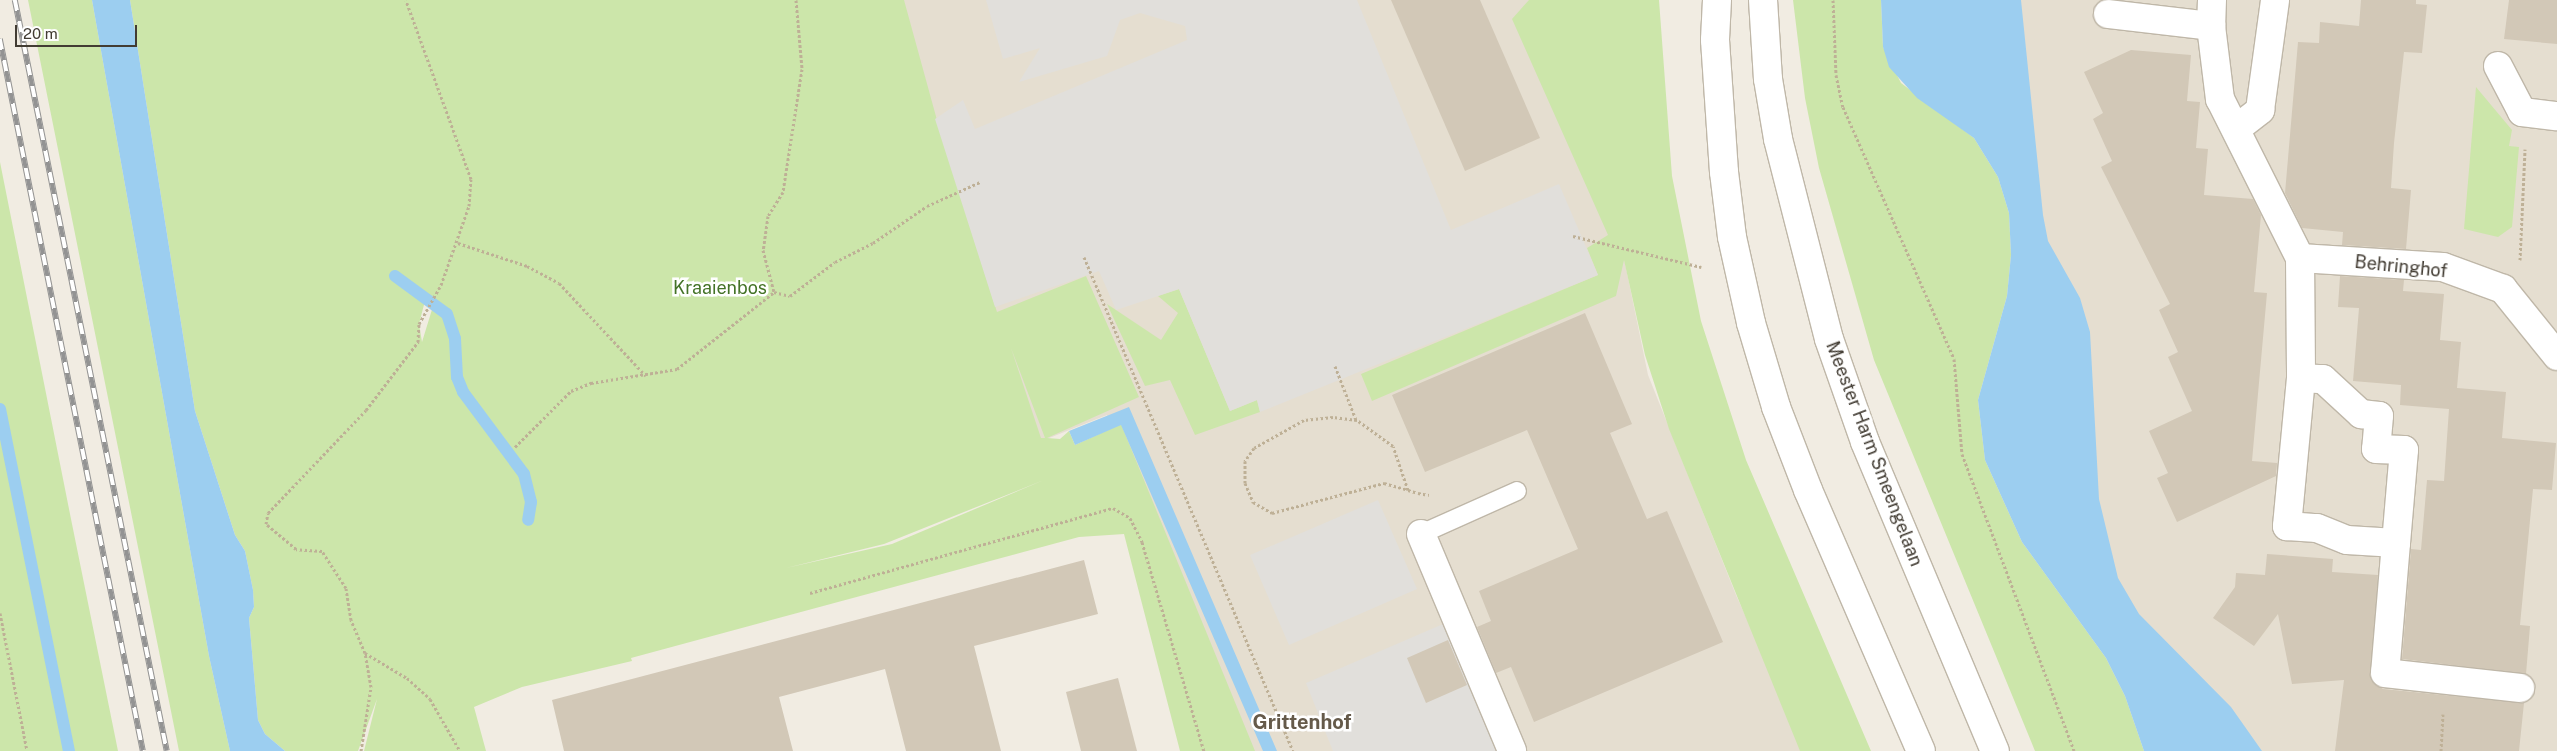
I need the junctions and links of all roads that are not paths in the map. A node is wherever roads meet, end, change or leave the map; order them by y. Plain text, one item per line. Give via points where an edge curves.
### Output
1 (1717, 0) edge
2 (1763, 0) edge
3 (2275, 0) edge
4 (2212, 13) edge
5 (2108, 14) dead end
6 (2498, 66) dead end
7 (2557, 116) edge
8 (2236, 129) junction
9 (2300, 258) junction
10 (2557, 356) edge
11 (2301, 378) junction
12 (1518, 491) dead end
13 (1421, 534) joint
14 (2396, 543) junction
15 (2520, 688) dead end
16 (1512, 751) edge
17 (1921, 751) edge
18 (1996, 751) edge

1 - 17 street via 1715,40 1724,172 1732,237 1751,322 1776,407 1808,490
2 - 18 street, Meester Harm Smeengelaan via 1768,79 1778,139 1828,339 1865,442
3 - 8 street via 2260,110
4 - 5 street
4 - 8 street via 2220,99
6 - 7 street via 2522,112
8 - 9 street
9 - 10 street, Behringhof via 2443,267 2504,292
9 - 11 street
11 - 14 street via 2323,380 2361,414 2379,416 2376,449 2404,450
11 - 14 street via 2287,526 2317,528 2348,540
12 - 13 lane
13 - 16 street
14 - 15 street via 2385,673

